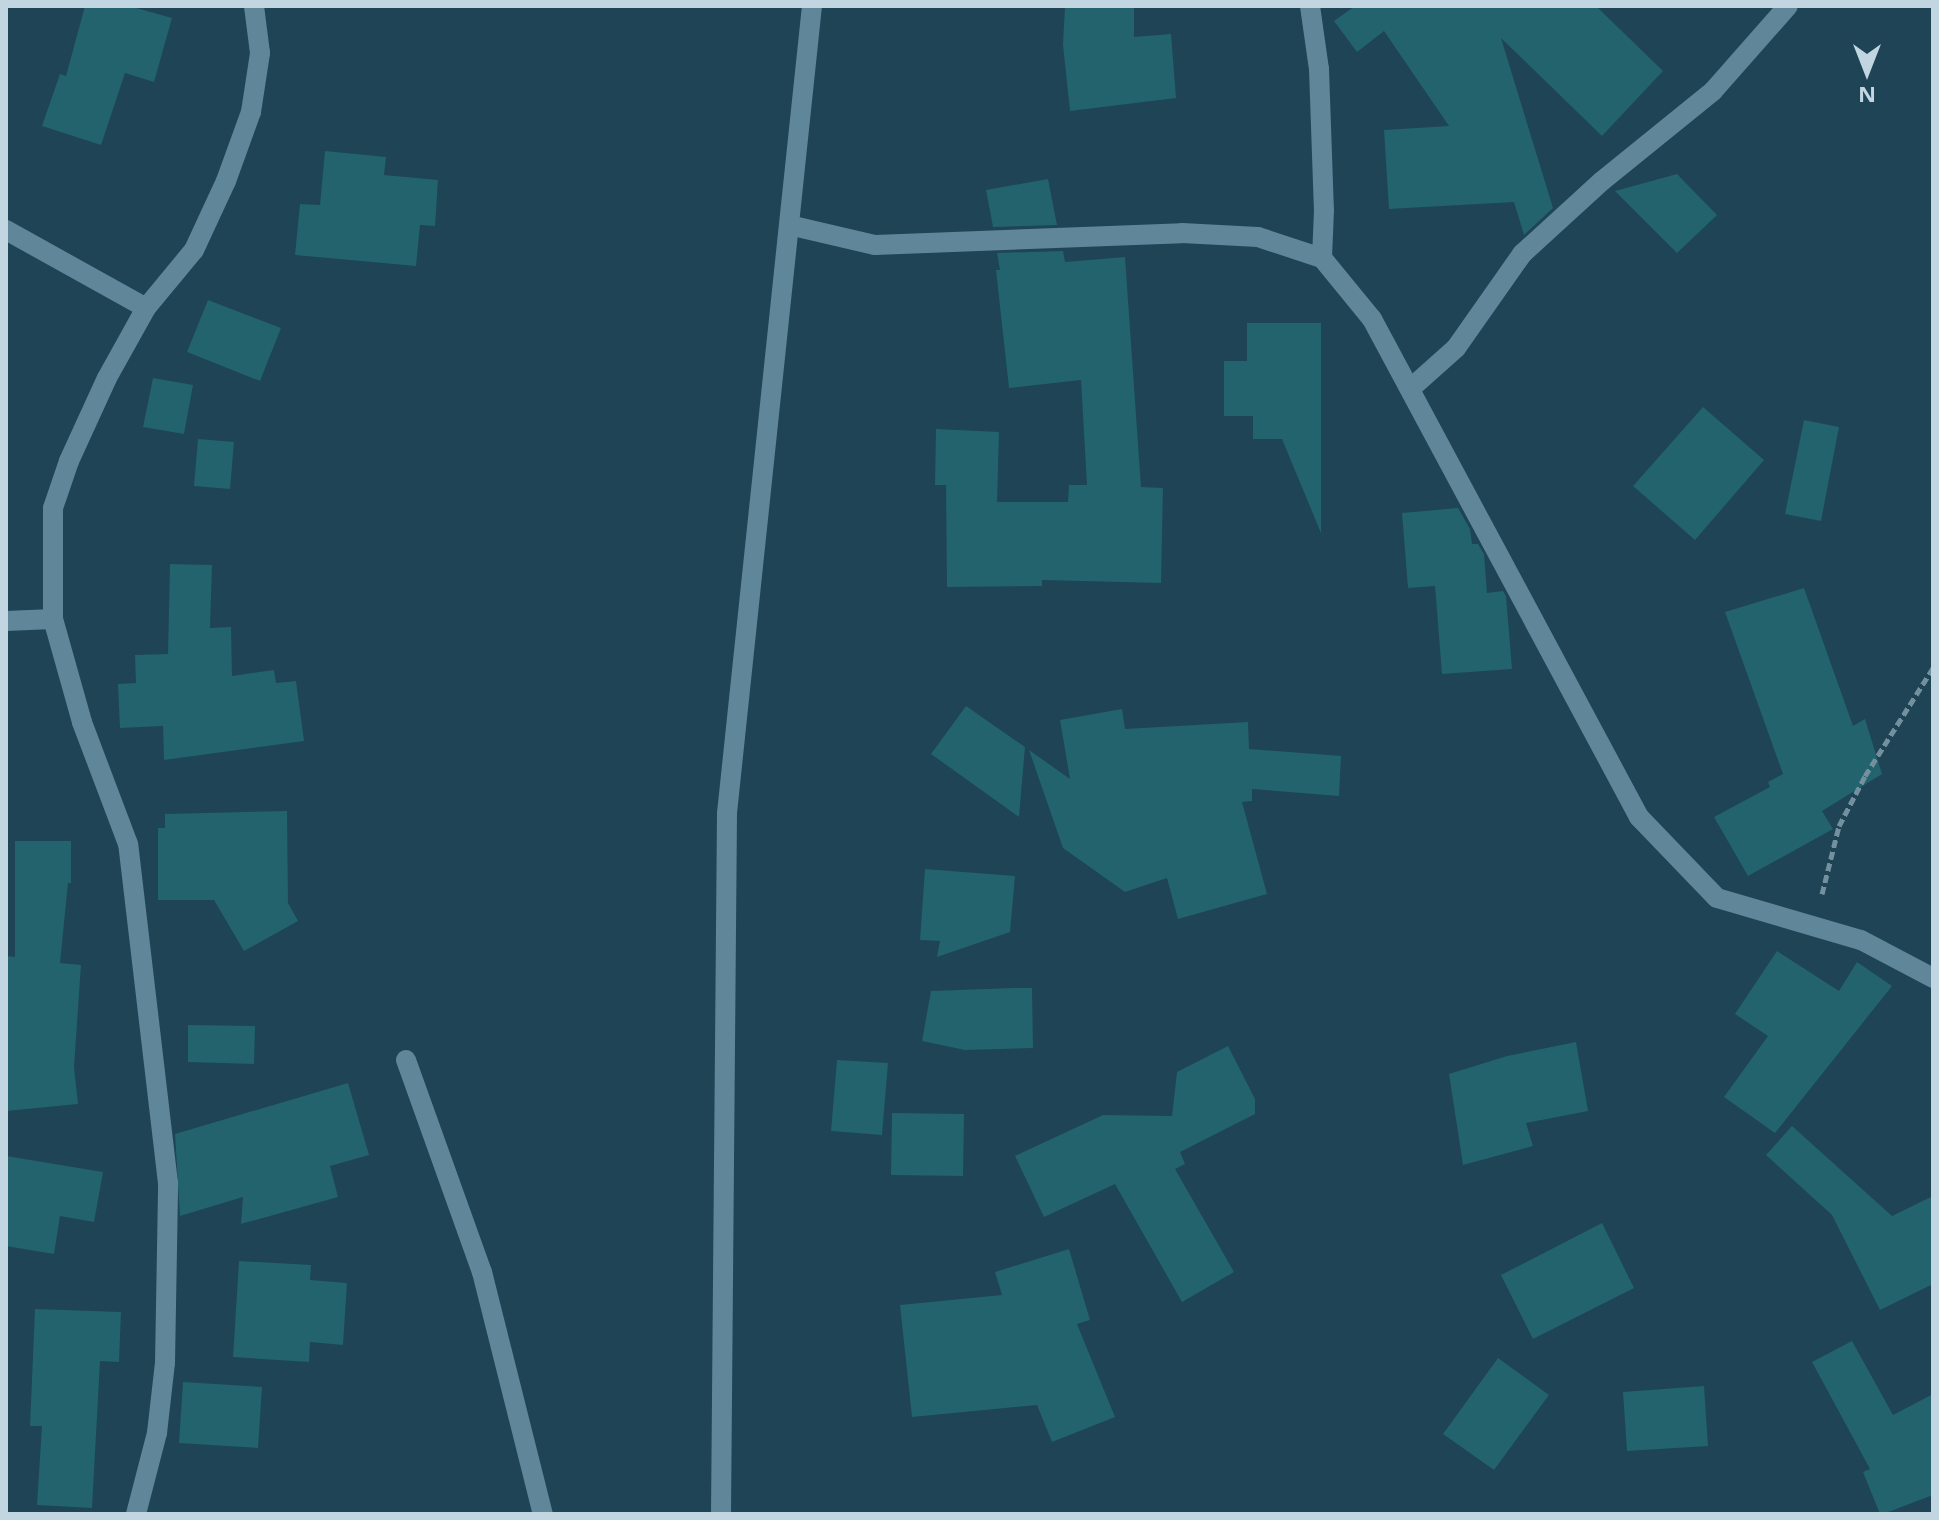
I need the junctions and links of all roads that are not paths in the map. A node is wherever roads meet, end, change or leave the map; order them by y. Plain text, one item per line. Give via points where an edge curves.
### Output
1 (254, 6) edge
2 (812, 6) edge
3 (1310, 6) edge
4 (1788, 6) edge
5 (789, 225) junction
6 (6, 230) edge
7 (1322, 258) junction
8 (146, 308) junction
9 (1410, 389) junction
10 (53, 619) junction
11 (6, 621) edge
12 (1933, 978) edge
13 (406, 1060) dead end
14 (136, 1514) edge
15 (543, 1514) edge
16 (721, 1514) edge

1 - 8 street via 260,53 251,112 194,250
2 - 5 street
3 - 7 street via 1319,69
4 - 9 street via 1713,91 1522,254 1456,348
5 - 7 street via 875,245 1228,235 1258,237
5 - 16 street via 727,813
6 - 8 street
7 - 9 street via 1372,319
8 - 10 street via 107,378 53,508
9 - 12 street via 1639,817 1717,898 1861,940
10 - 11 street
10 - 14 street via 82,722 128,844 168,1183 165,1363 157,1433
13 - 15 street via 482,1272

